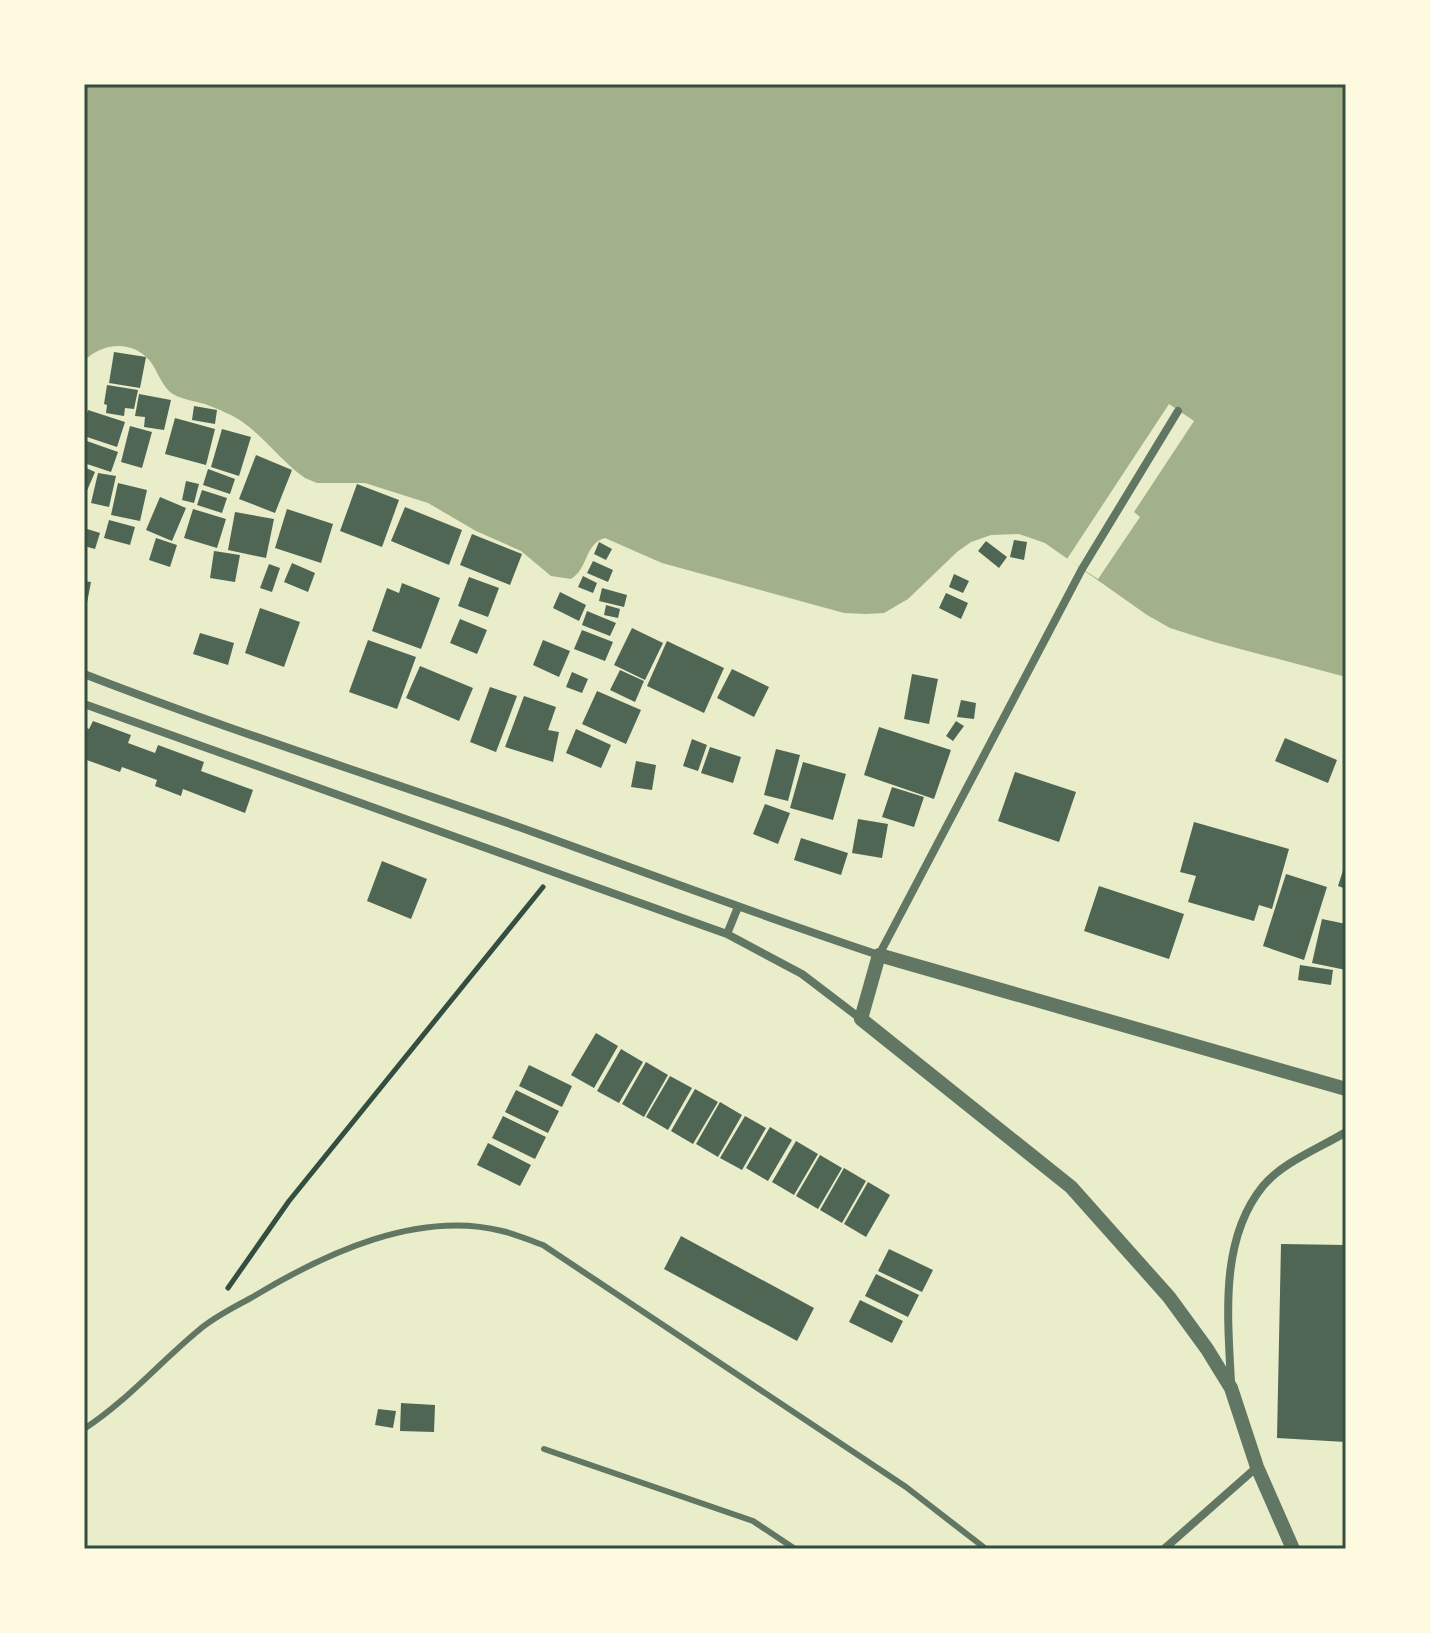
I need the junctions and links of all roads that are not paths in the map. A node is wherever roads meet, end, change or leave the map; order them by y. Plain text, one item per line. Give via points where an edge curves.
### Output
1 (1178, 411) dead end
2 (84, 674) edge
3 (84, 704) edge
4 (738, 907) junction
5 (727, 934) junction
6 (879, 955) junction
7 (861, 1019) junction
8 (1346, 1089) edge
9 (1346, 1132) edge
10 (1231, 1388) junction
11 (84, 1429) edge
12 (544, 1449) dead end
13 (1257, 1467) junction
14 (795, 1549) edge
15 (986, 1549) edge
16 (1164, 1549) edge
17 (1293, 1549) edge

1 - 6 street via 1082,569
2 - 4 street
3 - 5 street
4 - 5 street
4 - 6 street
5 - 7 street via 802,974
6 - 7 street
6 - 8 street
7 - 10 street via 1071,1187 1169,1297
9 - 10 street via 1264,1185 1246,1215 1234,1245 1231,1275
10 - 13 street
11 - 15 lane via 140,1386 200,1328 291,1274 367,1241 421,1229 464,1226 502,1231 543,1245 906,1487
12 - 14 lane via 753,1521
13 - 16 street
13 - 17 street

